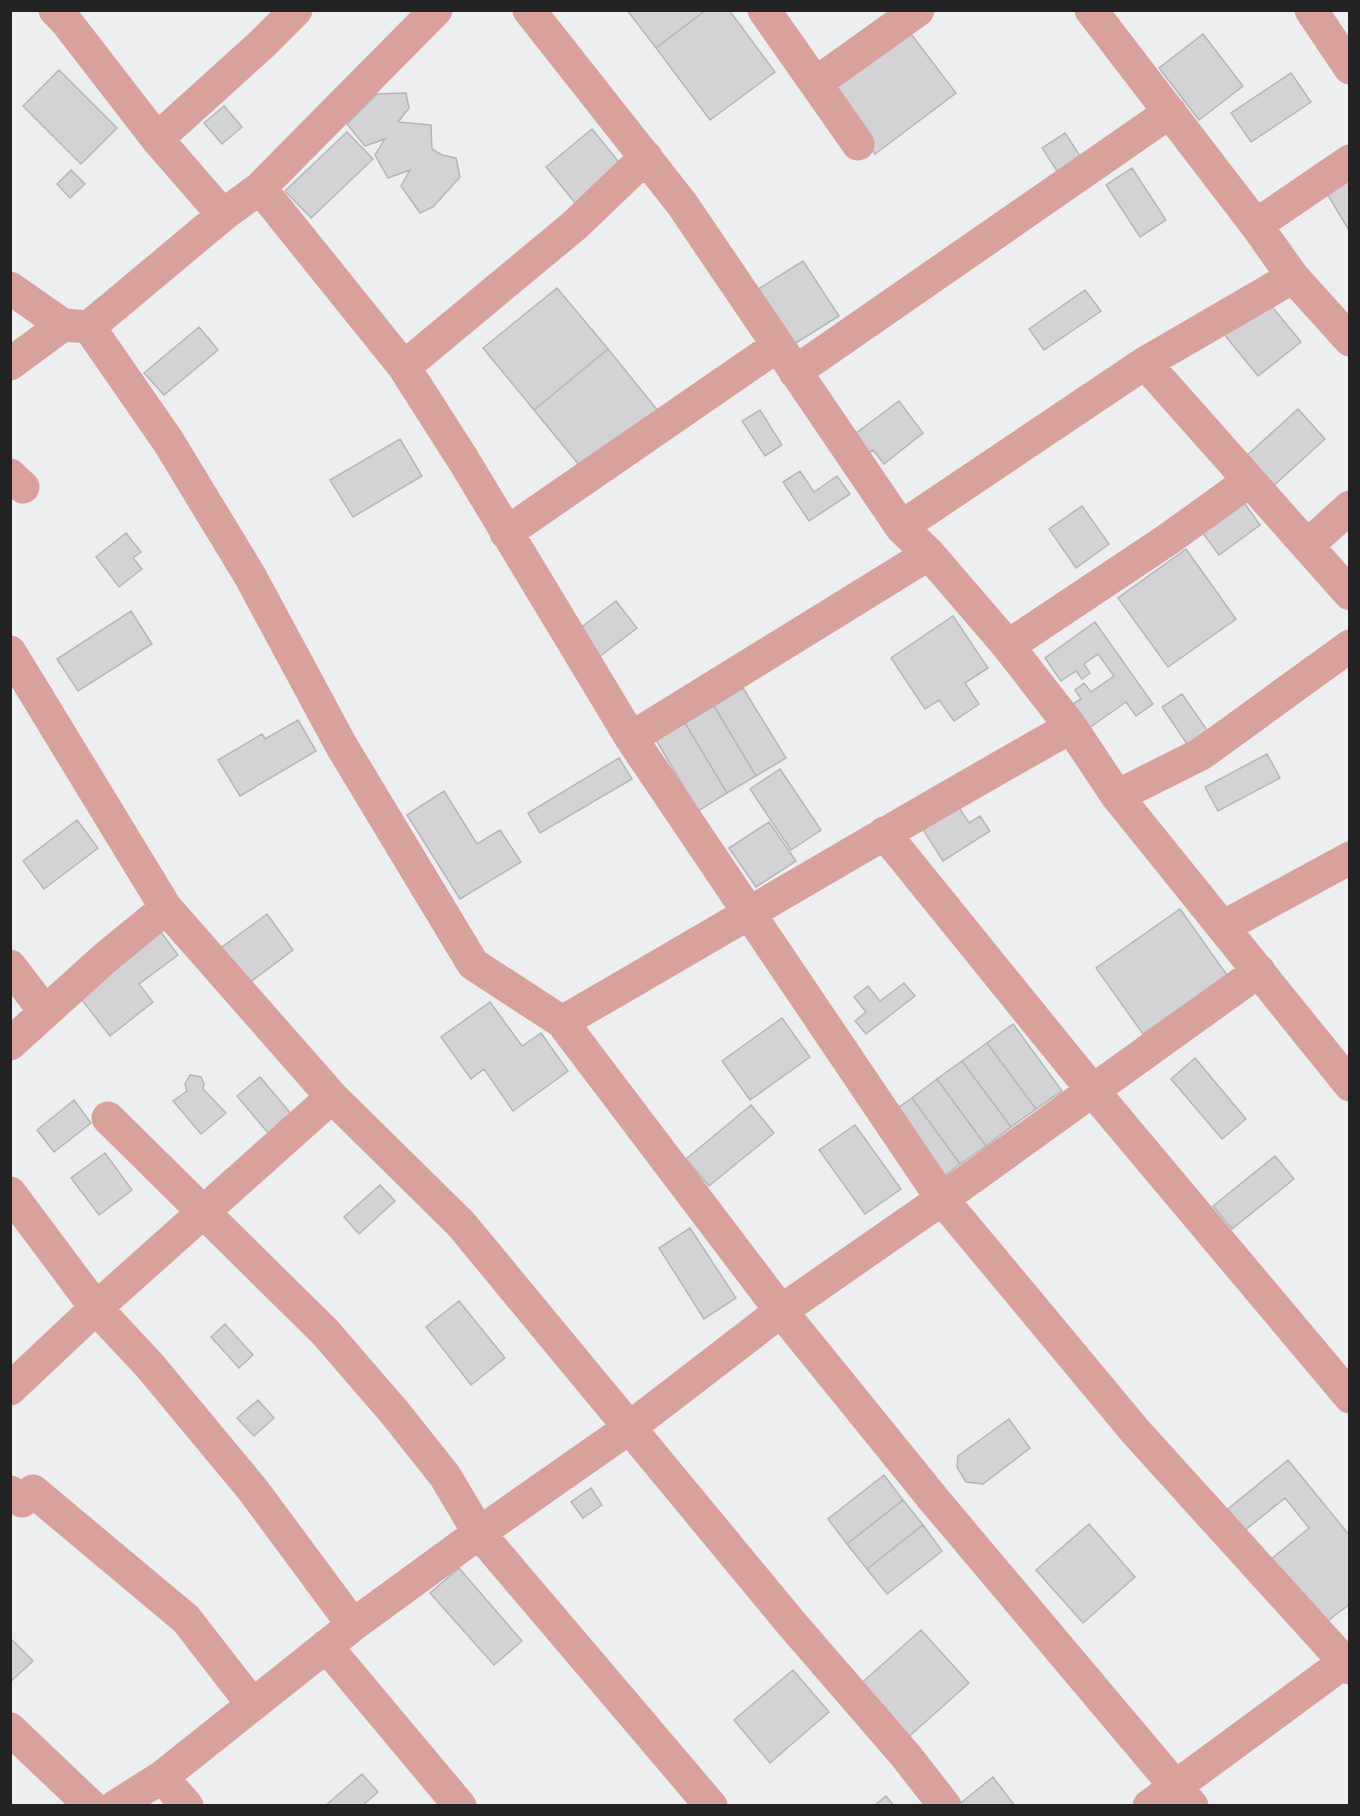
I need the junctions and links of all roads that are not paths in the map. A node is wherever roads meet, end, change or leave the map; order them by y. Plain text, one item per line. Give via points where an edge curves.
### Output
1 (296, 10) edge
2 (436, 10) edge
3 (529, 10) edge
4 (764, 10) edge
5 (918, 10) edge
6 (1091, 10) edge
7 (1311, 10) edge
8 (65, 14) edge
9 (1350, 68) edge
10 (816, 83) junction
11 (1170, 112) junction
12 (157, 139) junction
13 (858, 144) dead end
14 (646, 157) junction
15 (1350, 161) edge
16 (260, 188) junction
17 (223, 215) junction
18 (1256, 225) junction
19 (1293, 277) junction
20 (10, 288) edge
21 (76, 326) junction
22 (1350, 340) edge
23 (777, 346) junction
24 (1145, 363) junction
25 (10, 364) edge
26 (404, 367) junction
27 (795, 372) junction
28 (1249, 481) junction
29 (1350, 507) edge
30 (901, 527) junction
31 (507, 533) junction
32 (1306, 546) junction
33 (929, 554) junction
34 (1350, 594) edge
35 (1008, 646) junction
36 (1350, 646) edge
37 (10, 652) edge
38 (1071, 727) junction
39 (632, 738) junction
40 (1117, 796) junction
41 (884, 833) junction
42 (1350, 858) edge
43 (166, 908) junction
44 (750, 913) junction
45 (1223, 927) junction
46 (10, 966) edge
47 (1259, 971) junction
48 (45, 1012) junction
49 (562, 1022) junction
50 (10, 1044) edge
51 (1350, 1085) edge
52 (1093, 1090) junction
53 (332, 1097) junction
54 (108, 1118) dead end
55 (942, 1199) junction
56 (204, 1212) junction
57 (16, 1214) edge
58 (96, 1308) junction
59 (781, 1311) junction
60 (10, 1389) edge
61 (1350, 1397) edge
62 (629, 1428) junction
63 (10, 1492) edge
64 (478, 1533) junction
65 (353, 1625) junction
66 (326, 1646) junction
67 (1348, 1663) edge
68 (252, 1704) junction
69 (14, 1738) edge
70 (162, 1777) junction
71 (1184, 1795) edge
72 (91, 1806) edge
73 (116, 1806) edge
74 (187, 1806) edge
75 (460, 1806) edge
76 (711, 1806) edge
77 (945, 1806) edge
78 (1149, 1806) edge

1 - 12 street
2 - 16 street
3 - 14 street
4 - 10 street
5 - 10 street
6 - 11 street
7 - 9 street
8 - 12 street
10 - 13 street
11 - 18 street
11 - 27 street
12 - 17 street
14 - 23 street
14 - 26 street via 574,225
15 - 18 street
16 - 17 street
16 - 26 street
17 - 21 street
18 - 19 street
19 - 22 street
19 - 24 street
20 - 21 street
21 - 25 street
21 - 49 street via 168,441 250,576 341,746 473,964
23 - 27 street
23 - 31 street
24 - 28 street
24 - 30 street
26 - 31 street
27 - 30 street
28 - 32 street
28 - 35 street
29 - 32 street
30 - 33 street
31 - 39 street
32 - 34 street
33 - 35 street
33 - 39 street
35 - 38 street
36 - 40 street via 1201,754
37 - 43 street
38 - 40 street
38 - 41 street
39 - 44 street
40 - 45 street
41 - 44 street
41 - 52 street
42 - 45 street
43 - 48 street
43 - 53 street
44 - 49 street
44 - 55 street
45 - 47 street
46 - 48 street
47 - 51 street
47 - 52 street
48 - 50 street
49 - 59 street
52 - 55 street
52 - 61 street
53 - 56 street
53 - 62 street via 461,1224
54 - 56 street
55 - 59 street
55 - 67 street via 1136,1432
56 - 58 street
56 - 64 street via 325,1332 395,1413 445,1476
57 - 58 street
58 - 60 street
58 - 65 street via 150,1366 253,1490
59 - 62 street
59 - 71 street via 935,1501
62 - 64 street
62 - 77 street
63 - 68 street via 22,1501 33,1491 186,1619
64 - 65 street
64 - 76 street
65 - 66 street
66 - 68 street
66 - 75 street
67 - 71 street
68 - 70 street
69 - 72 street
70 - 73 street
70 - 74 street
71 - 78 street

